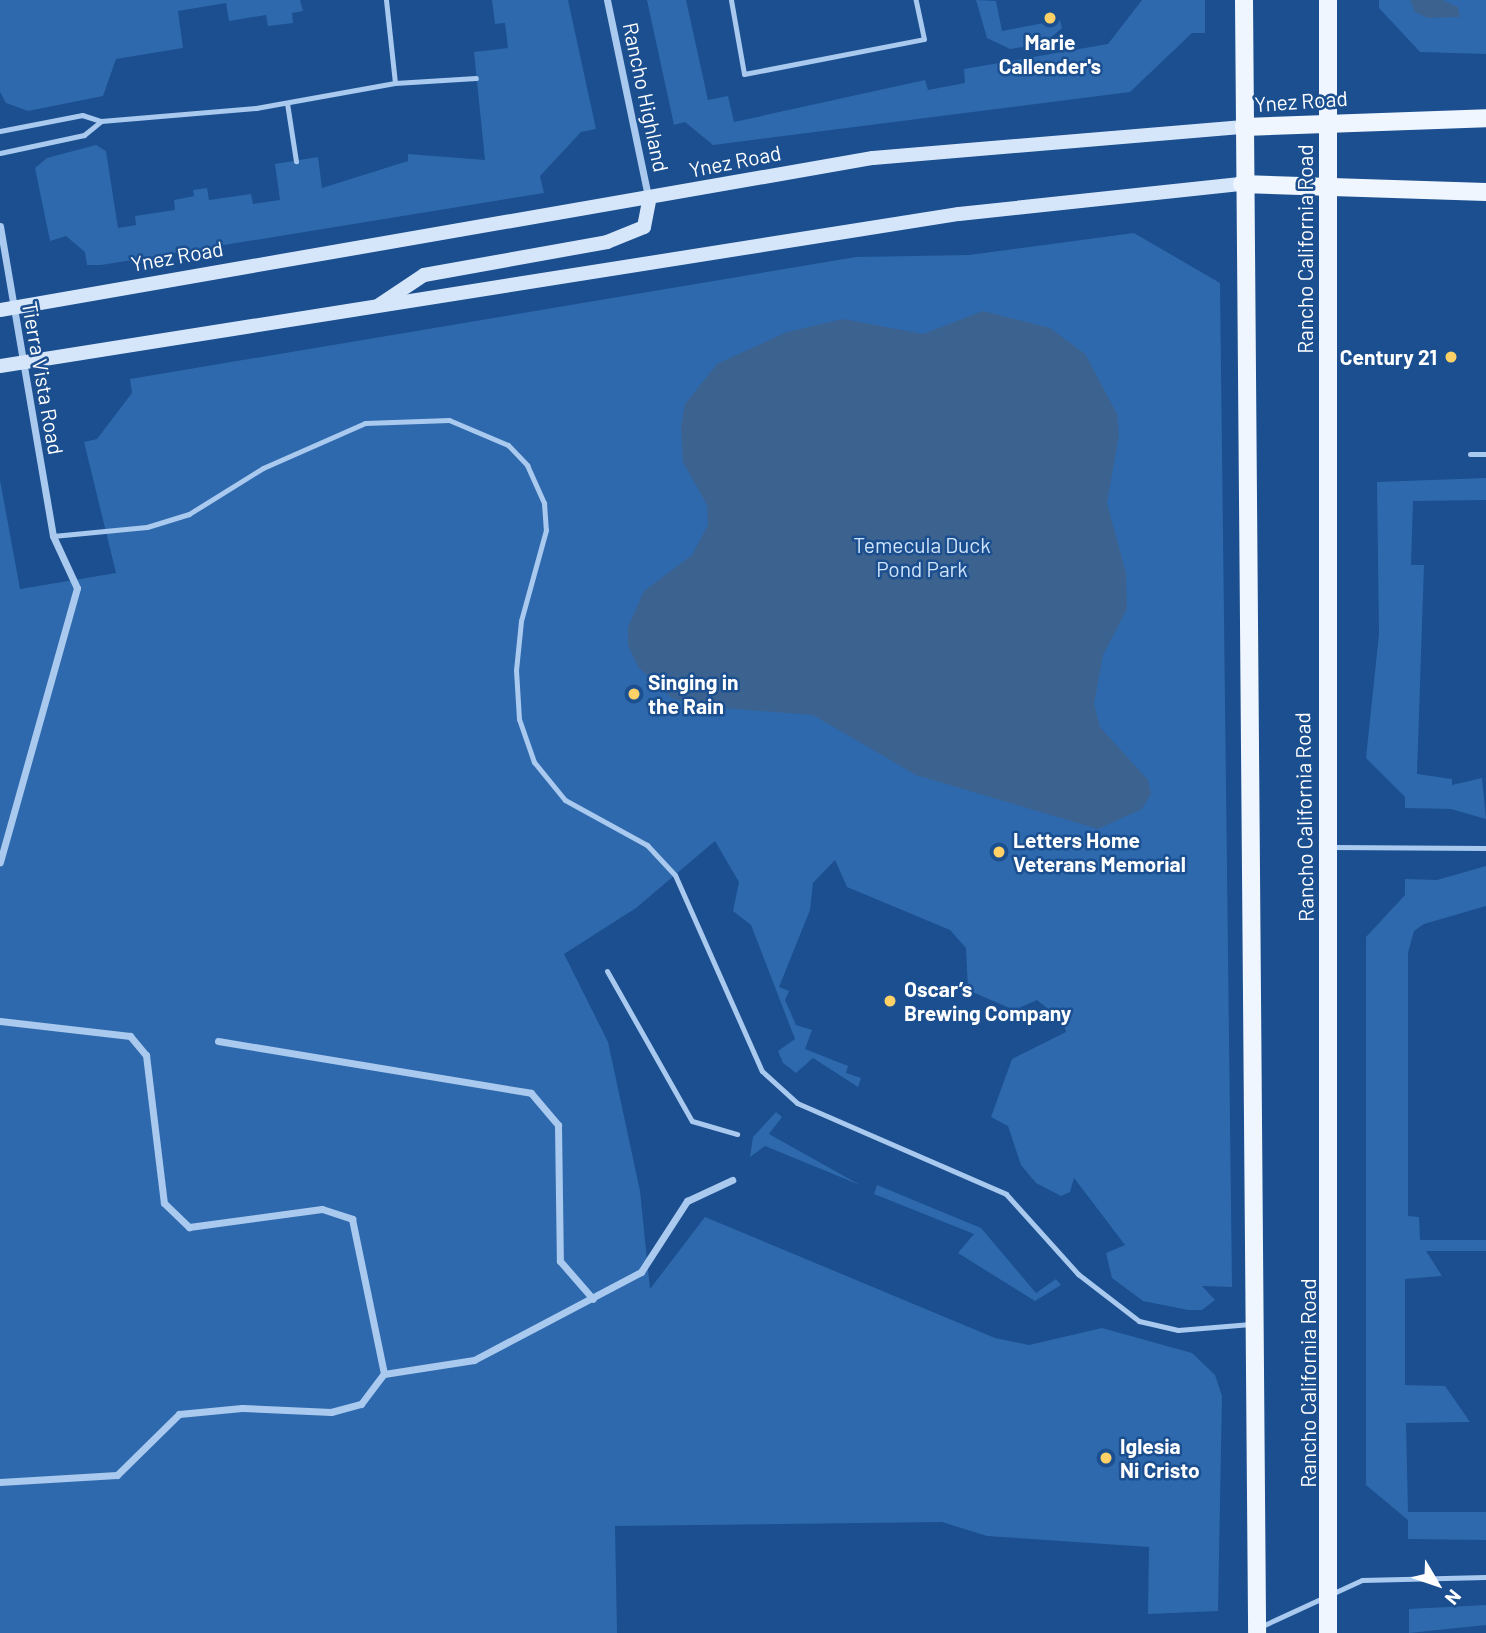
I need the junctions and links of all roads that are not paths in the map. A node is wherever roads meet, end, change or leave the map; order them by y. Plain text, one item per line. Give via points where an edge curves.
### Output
1 (386, 0) edge
2 (607, 0) edge
3 (731, 0) edge
4 (916, 0) edge
5 (1244, 0) edge
6 (1328, 0) edge
7 (476, 78) dead end
8 (395, 83) junction
9 (287, 103) junction
10 (1486, 118) edge
11 (101, 121) junction
12 (1329, 122) junction
13 (1244, 127) junction
14 (0, 131) edge
15 (0, 153) edge
16 (296, 161) dead end
17 (1242, 184) junction
18 (1327, 184) junction
19 (1486, 192) edge
20 (649, 201) junction
21 (0, 226) edge
22 (375, 308) junction
23 (6, 309) edge
24 (22, 363) junction
25 (0, 366) edge
26 (1470, 454) dead end
27 (1486, 454) edge
28 (53, 536) junction
29 (1328, 847) junction
30 (1486, 848) edge
31 (0, 862) edge
32 (607, 971) dead end
33 (0, 1021) edge
34 (218, 1041) dead end
35 (737, 1134) dead end
36 (732, 1180) dead end
37 (593, 1299) junction
38 (1256, 1323) junction
39 (384, 1374) junction
40 (0, 1482) edge
41 (1486, 1577) edge
42 (1327, 1594) junction
43 (1252, 1631) edge
44 (1328, 1633) edge

1 - 8 lane
2 - 20 street, Rancho Highland
3 - 4 lane via 744,74 924,39
5 - 13 main road
6 - 12 main road, Rancho California Road
7 - 8 lane
8 - 9 lane
9 - 11 lane
9 - 16 lane
10 - 12 main road, Ynez Road
11 - 14 lane via 82,115
11 - 15 lane via 84,135
12 - 13 main road, Ynez Road
12 - 18 main road, Rancho California Road
13 - 17 main road
13 - 20 main road, Ynez Road via 873,158
17 - 18 main road
17 - 22 main road via 959,214
17 - 38 main road
18 - 19 main road
18 - 29 main road, Rancho California Road
20 - 22 main road via 644,227 607,242 424,275
20 - 23 main road, Ynez Road
21 - 23 street, Tierra Vista Road
22 - 24 main road
23 - 24 street, Tierra Vista Road
24 - 25 main road
24 - 28 street, Tierra Vista Road
26 - 27 lane
28 - 31 street, Tierra Vista Road via 77,588
28 - 38 lane via 147,527 189,514 263,468 365,423 449,420 508,444 538,482 544,503 546,530 521,621 516,670 519,719 534,762 565,800 647,845 675,875 762,1071 797,1103 1006,1194 1078,1274 1139,1321 1178,1330
29 - 30 lane
29 - 42 main road, Rancho California Road
32 - 35 lane via 692,1121
33 - 39 street via 130,1036 146,1055 164,1203 189,1227 322,1209 352,1219
34 - 37 street via 531,1093 558,1125 560,1261
36 - 37 street via 687,1201 641,1272
37 - 39 street via 474,1360
38 - 43 main road
39 - 40 street via 361,1404 331,1412 242,1408 179,1414 117,1475
41 - 42 lane via 1382,1576
42 - 43 lane
42 - 44 main road, Rancho California Road

